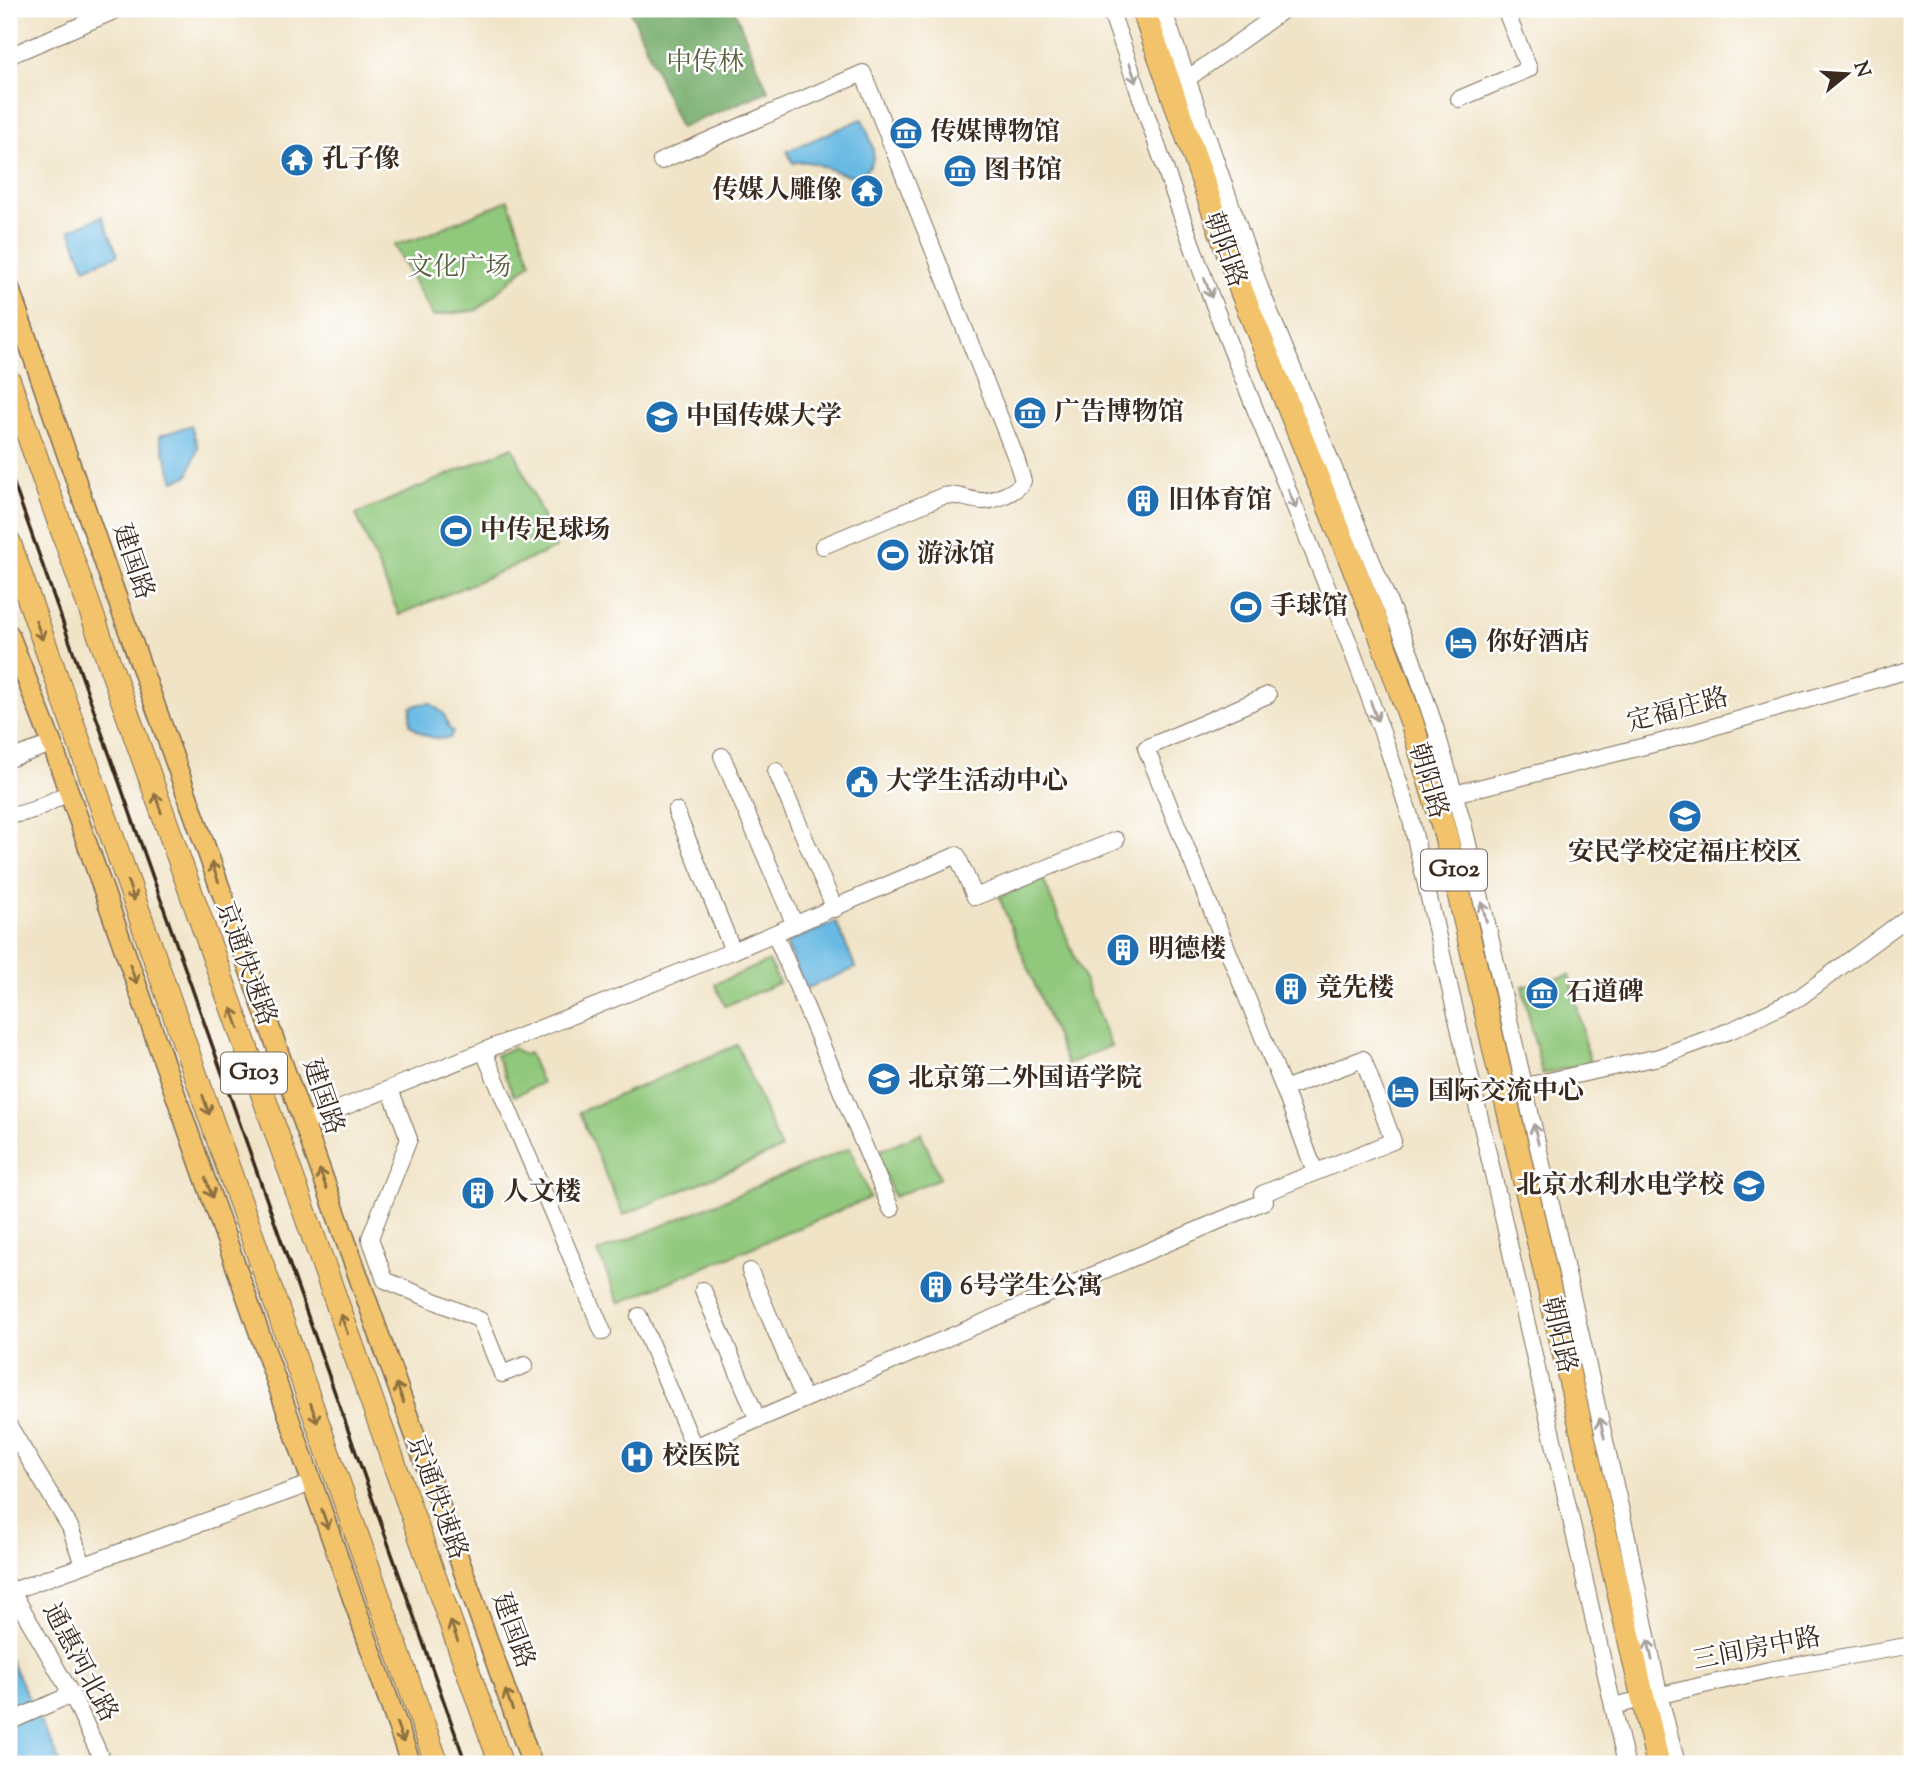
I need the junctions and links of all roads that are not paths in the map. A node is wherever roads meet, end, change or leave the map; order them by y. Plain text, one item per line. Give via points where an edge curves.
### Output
1 (119, 9) edge
2 (1110, 9) edge
3 (1131, 9) edge
4 (1143, 9) edge
5 (1163, 9) edge
6 (1285, 9) edge
7 (1505, 9) edge
8 (9, 56) edge
9 (1187, 79) junction
10 (1459, 99) dead end
11 (662, 161) dead end
12 (9, 287) edge
13 (9, 381) edge
14 (9, 542) edge
15 (823, 547) dead end
16 (9, 634) edge
17 (1912, 670) edge
18 (1268, 695) dead end
19 (52, 744) junction
20 (723, 756) dead end
21 (9, 759) edge
22 (776, 771) dead end
23 (69, 792) junction
24 (1454, 793) junction
25 (676, 811) dead end
26 (9, 815) edge
27 (1116, 840) dead end
28 (835, 909) junction
29 (1912, 914) edge
30 (795, 925) junction
31 (775, 934) junction
32 (733, 951) junction
33 (484, 1052) junction
34 (1525, 1086) junction
35 (390, 1089) junction
36 (1284, 1089) junction
37 (303, 1123) junction
38 (1315, 1172) junction
39 (891, 1209) dead end
40 (1529, 1220) junction
41 (750, 1271) dead end
42 (703, 1290) dead end
43 (639, 1316) dead end
44 (603, 1332) dead end
45 (525, 1365) dead end
46 (804, 1398) junction
47 (757, 1418) junction
48 (9, 1426) edge
49 (312, 1483) junction
50 (83, 1565) junction
51 (10, 1588) edge
52 (1912, 1645) edge
53 (67, 1698) junction
54 (1636, 1700) junction
55 (9, 1722) edge
56 (99, 1763) edge
57 (411, 1764) edge
58 (437, 1764) edge
59 (501, 1764) edge
60 (532, 1764) edge
61 (1626, 1764) edge
62 (1645, 1764) edge
63 (1658, 1764) edge
64 (1677, 1764) edge

1 - 8 street
2 -> 40 street, 朝阳路 via 1214,306 1392,758
3 - 40 highway, 朝阳路 / G102 via 1231,294 1401,726 1434,836
4 - 40 highway, 朝阳路 / G102 via 1241,290 1412,723 1455,873
5 - 9 street, 朝阳路
6 - 9 street
7 - 10 street via 1529,69
9 - 24 street, 朝阳路 via 1261,289 1411,656
11 - 15 street via 863,74 1023,481 1018,488 987,501 943,496
37 -> 12 main road, 建国路
59 -> 13 highway, 京通快速路 / G103
14 -> 58 highway, G103
16 - 19 main road
17 - 24 street, 定福庄路 via 1665,741
18 - 36 street via 1146,748
19 - 21 street
19 - 23 main road
20 - 30 street
22 - 28 street
23 - 26 street via 25,815
23 -> 49 main road
34 -> 24 street, 朝阳路
25 - 32 street
27 - 28 street via 975,898 957,855
28 - 30 street
29 - 34 street via 1800,997 1732,1030 1659,1057
30 - 31 street
31 - 32 street
31 - 39 street
32 - 33 street
33 - 35 street
33 - 44 street
40 -> 34 street, 朝阳路
35 - 37 street
35 - 45 street via 409,1139 370,1238 384,1280 480,1320 502,1374
36 - 38 street
36 - 38 street via 1363,1059 1394,1140
60 -> 37 main road, 建国路
38 - 46 street via 1262,1194 1265,1201
40 - 54 highway, 朝阳路 / G102
54 -> 40 street, 朝阳路 via 1626,1533
41 - 46 street
42 - 47 street
43 - 47 street via 694,1447
46 - 47 street
48 - 50 street via 71,1527
49 - 50 street
49 -> 57 main road
50 - 51 street
51 - 53 street, 通惠河北路
52 - 54 street, 三间房中路
53 - 55 street
53 - 56 street, 通惠河北路
54 - 61 street, 朝阳路
54 - 62 highway, 朝阳路 / G102
54 - 63 highway, 朝阳路 / G102
54 - 64 street, 朝阳路

